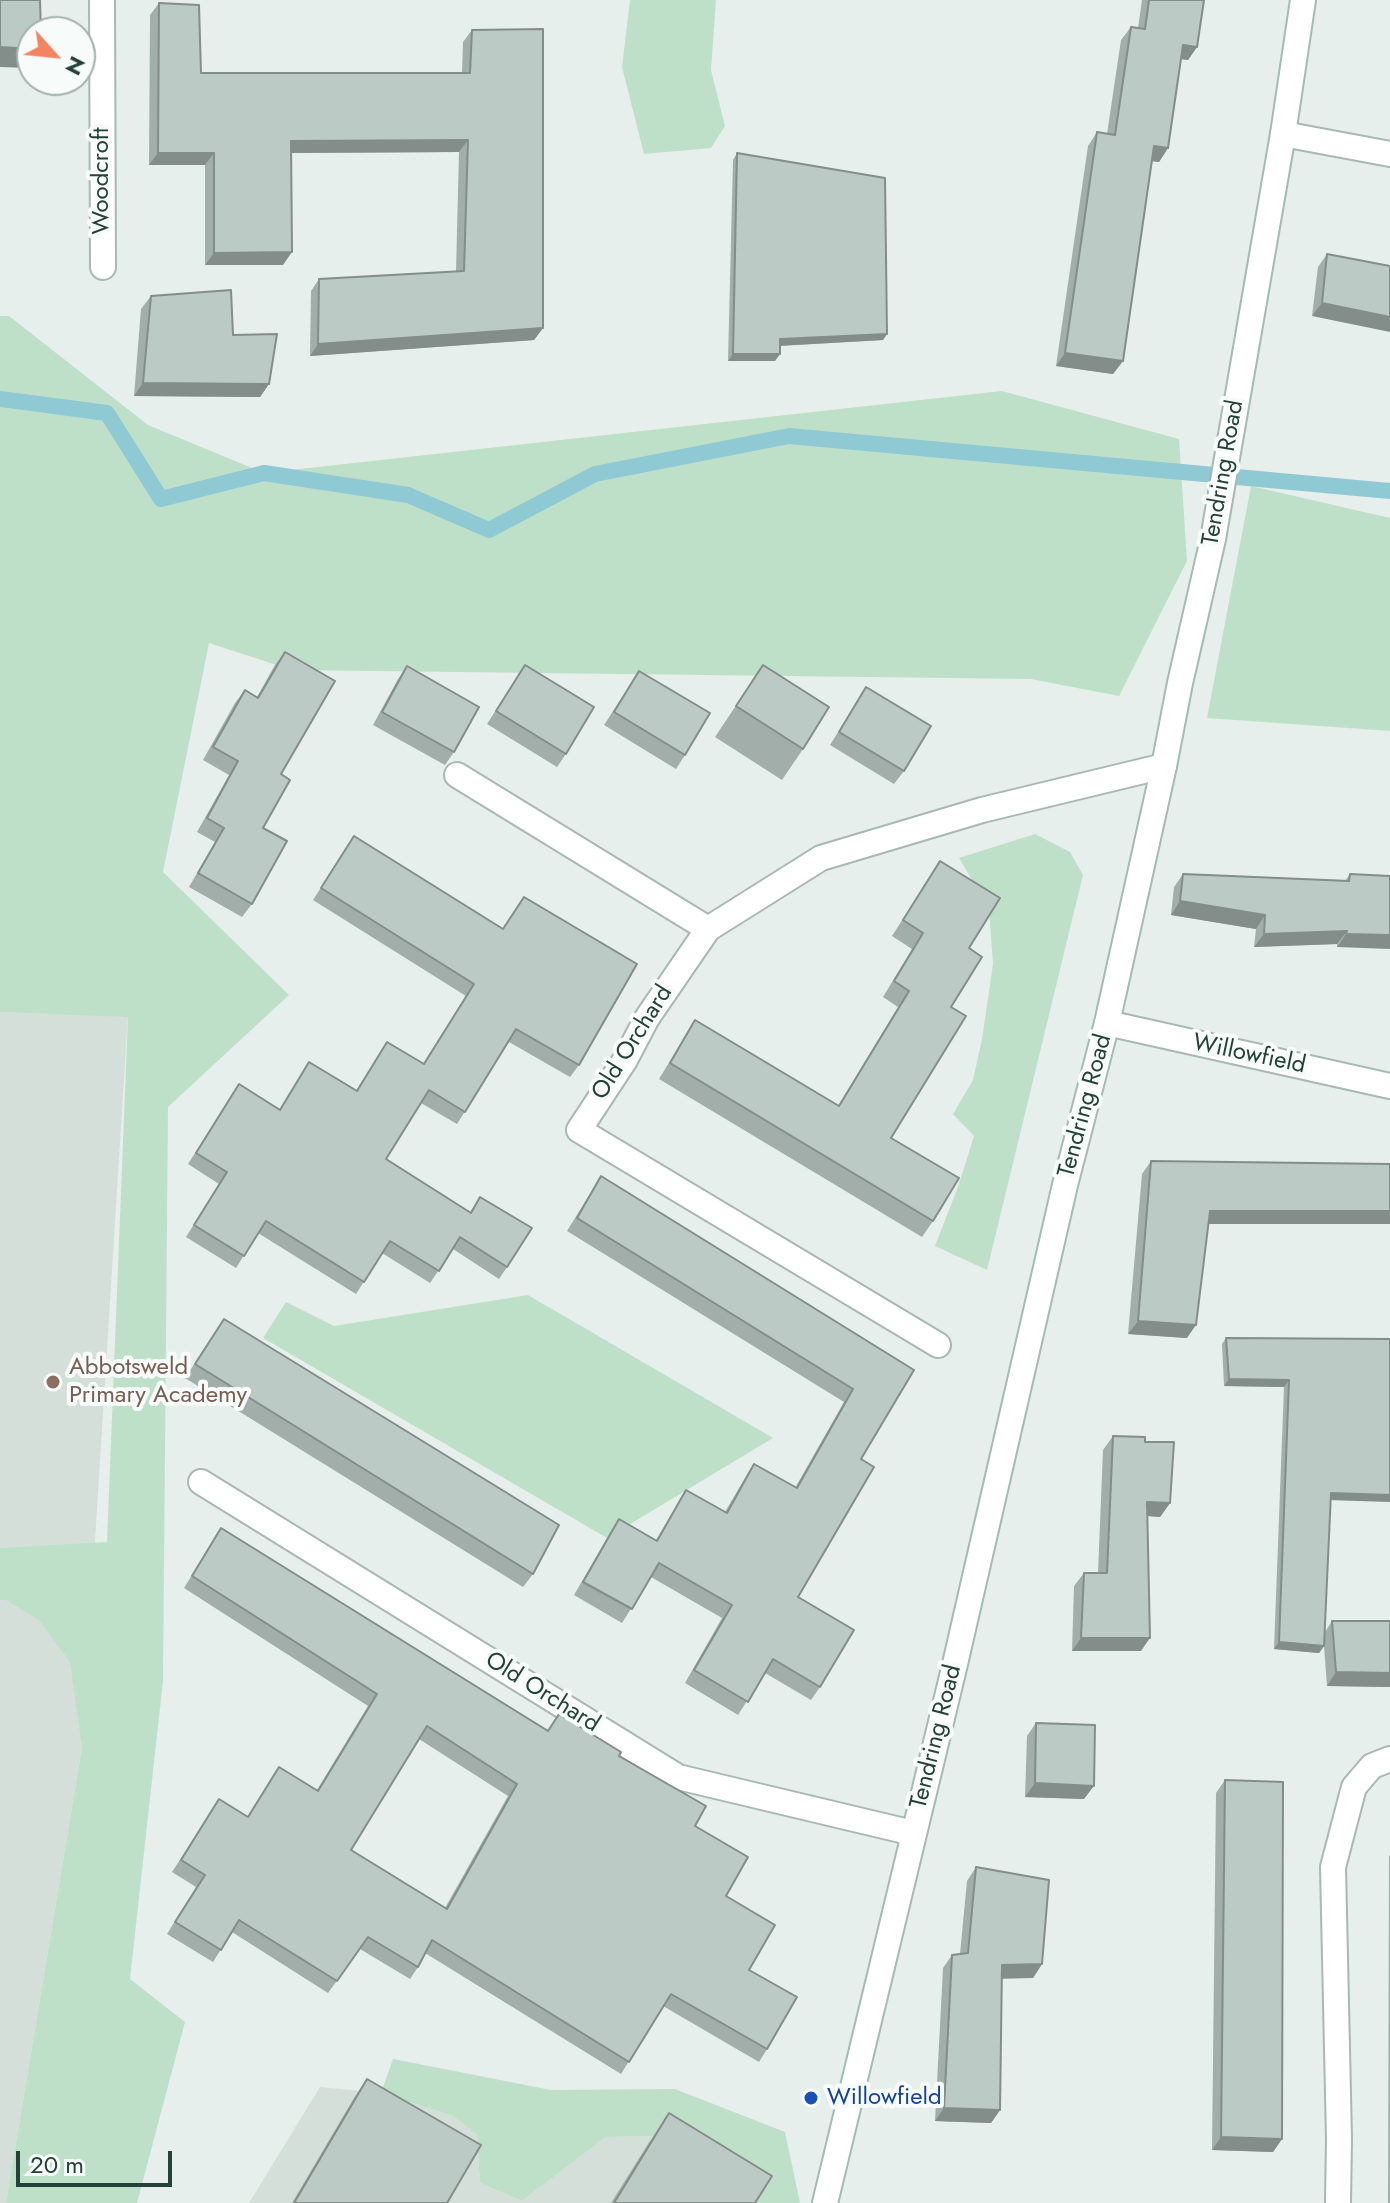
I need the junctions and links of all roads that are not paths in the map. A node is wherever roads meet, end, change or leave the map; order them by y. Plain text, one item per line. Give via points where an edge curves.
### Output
1 (102, 0) edge
2 (1303, 0) edge
3 (1283, 134) junction
4 (1390, 154) edge
5 (103, 267) dead end
6 (1164, 766) junction
7 (457, 775) edge
8 (708, 929) junction
9 (1107, 1023) junction
10 (1390, 1086) edge
11 (938, 1345) dead end
12 (201, 1482) dead end
13 (1390, 1759) edge
14 (913, 1833) junction
15 (825, 2203) edge
16 (1338, 2203) edge

1 - 5 street, Woodcroft
2 - 3 street, Tendring Road
3 - 4 street
3 - 6 street, Tendring Road via 1213,539
6 - 8 street, Old Orchard via 982,810 821,858
6 - 9 street, Tendring Road
7 - 8 street
8 - 11 street, Old Orchard via 579,1130
9 - 10 street, Willowfield
9 - 14 street, Tendring Road
12 - 14 street, Old Orchard via 678,1777
13 - 16 street via 1372,1766 1354,1787 1333,1867
14 - 15 street, Tendring Road

